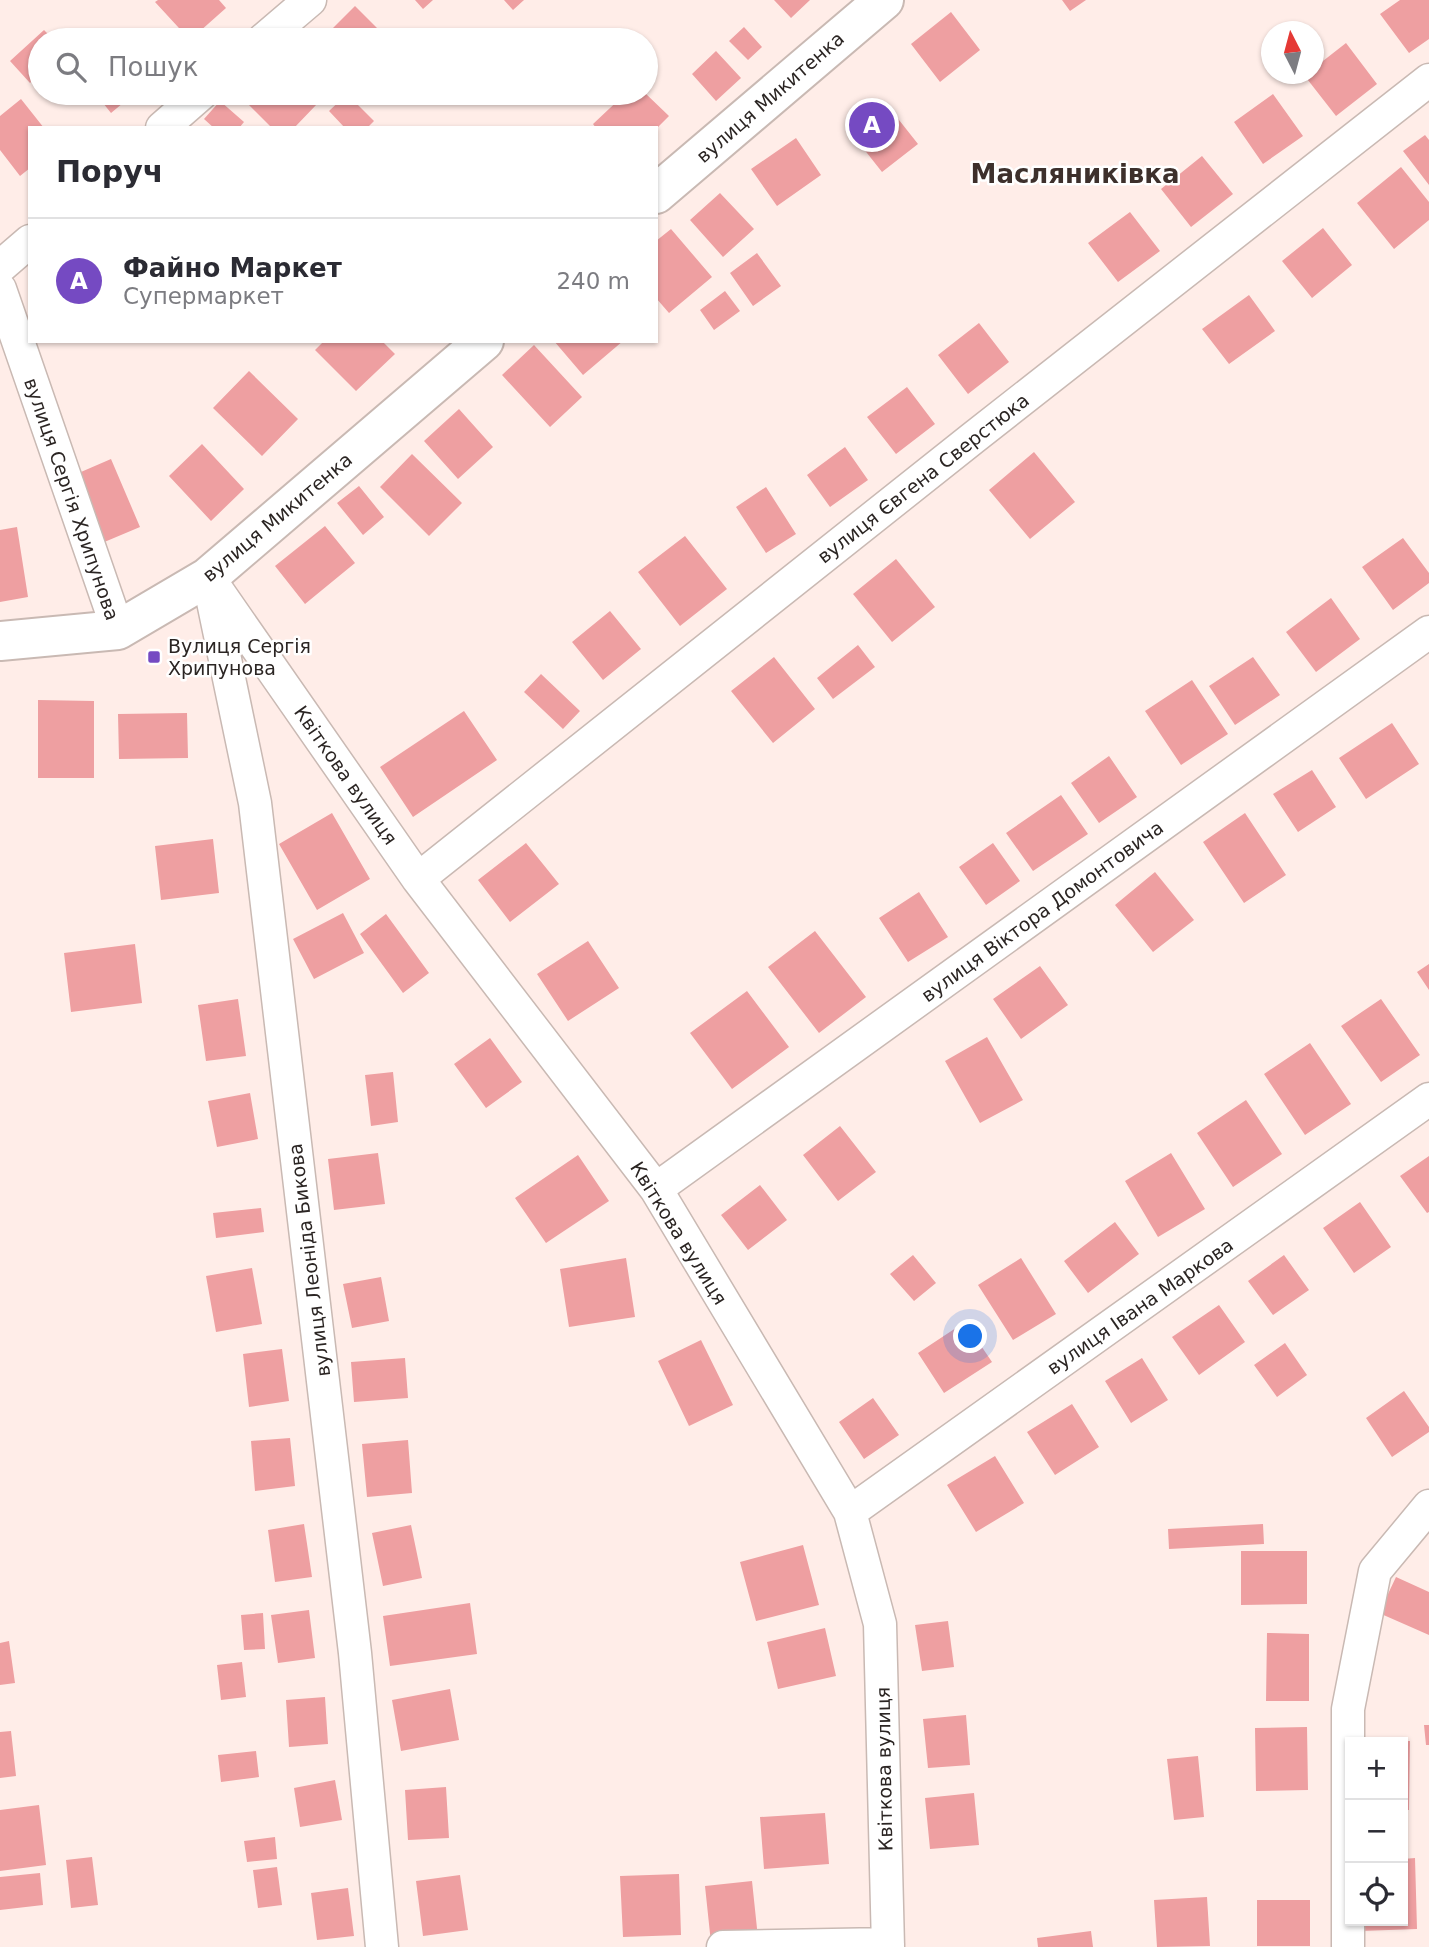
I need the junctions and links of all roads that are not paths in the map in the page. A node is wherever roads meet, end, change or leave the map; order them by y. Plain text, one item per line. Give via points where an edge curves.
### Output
1 (310, 0) edge
2 (884, 0) edge
3 (277, 28) edge
4 (1429, 80) edge
5 (188, 105) edge
6 (164, 126) edge
7 (658, 192) edge
8 (28, 243) edge
9 (0, 267) edge
10 (0, 289) edge
11 (482, 343) edge
12 (208, 577) junction
13 (118, 630) junction
14 (1429, 632) edge
15 (0, 641) edge
16 (418, 879) junction
17 (1429, 1099) edge
18 (656, 1189) junction
19 (1429, 1506) edge
20 (850, 1512) junction
21 (888, 1945) edge
22 (382, 1947) edge
23 (723, 1947) edge
24 (1348, 1947) edge

1 - 3 street
2 - 7 street, вулиця Микитенка
4 - 16 street, вулиця Євгена Сверстюка
5 - 6 street
8 - 9 street
10 - 13 street, вулиця Сергія Хрипунова
11 - 12 street, вулиця Микитенка
12 - 13 street, вулиця Микитенка
12 - 16 street, Квіткова вулиця
12 - 22 street, вулиця Леоніда Бикова via 257,817 355,1653
13 - 15 street, вулиця Микитенка
14 - 18 street, вулиця Віктора Домонтовича
16 - 18 street, Квіткова вулиця
17 - 20 street, вулиця Івана Маркова
18 - 20 street, Квіткова вулиця
19 - 24 street via 1375,1571 1348,1709
20 - 21 street, Квіткова вулиця via 880,1624
21 - 23 street

